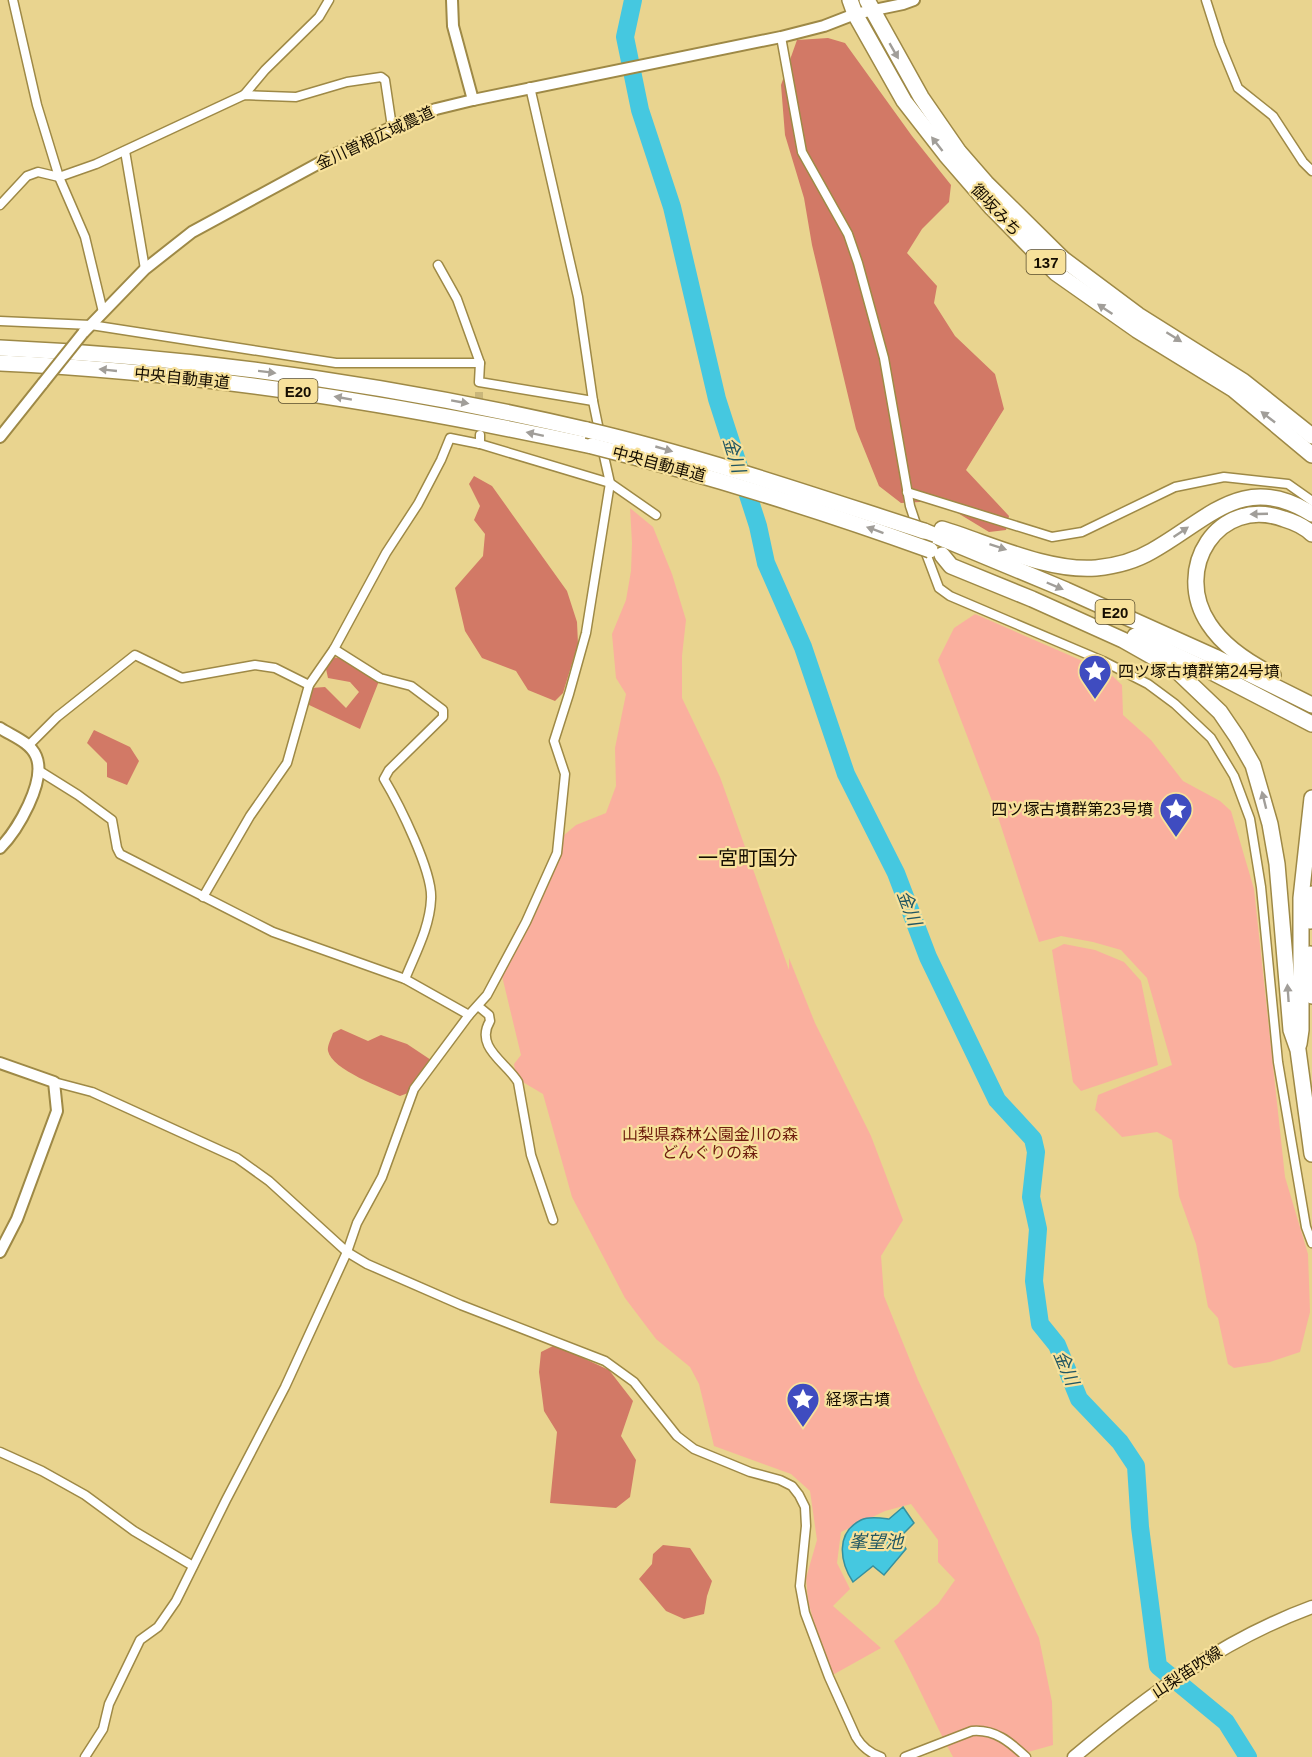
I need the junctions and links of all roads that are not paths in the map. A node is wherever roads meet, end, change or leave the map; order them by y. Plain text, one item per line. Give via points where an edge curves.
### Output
1 (13, 0) edge
2 (329, 0) edge
3 (452, 0) edge
4 (914, 0) edge
5 (1206, 0) edge
6 (869, 5) edge
7 (853, 7) edge
8 (781, 37) junction
9 (530, 87) junction
10 (244, 95) junction
11 (473, 100) junction
12 (392, 126) junction
13 (125, 151) junction
14 (1312, 171) edge
15 (59, 177) junction
16 (0, 205) edge
17 (438, 265) dead end
18 (145, 269) junction
19 (103, 312) junction
20 (0, 321) edge
21 (87, 329) junction
22 (0, 348) edge
23 (0, 363) edge
24 (480, 363) junction
25 (479, 382) junction
26 (479, 392) tunnel mouth
27 (593, 401) junction
28 (0, 436) edge
29 (1312, 436) edge
30 (1312, 455) edge
31 (610, 483) junction
32 (907, 492) junction
33 (1312, 501) edge
34 (656, 514) dead end
35 (1312, 514) edge
36 (923, 527) junction
37 (1312, 534) edge
38 (936, 552) junction
39 (334, 649) junction
40 (309, 685) junction
41 (1308, 698) edge
42 (1306, 721) edge
43 (0, 728) edge
44 (29, 746) junction
45 (38, 770) junction
46 (1312, 798) edge
47 (0, 848) edge
48 (1312, 894) edge
49 (203, 897) junction
50 (405, 979) junction
51 (1312, 996) edge
52 (478, 1006) junction
53 (469, 1015) junction
54 (1298, 1050) junction
55 (0, 1063) edge
56 (54, 1082) junction
57 (1312, 1154) edge
58 (553, 1220) dead end
59 (1312, 1243) edge
60 (0, 1252) edge
61 (347, 1252) junction
62 (0, 1452) edge
63 (194, 1566) junction
64 (1312, 1607) edge
65 (87, 1756) edge
66 (880, 1757) edge
67 (905, 1757) edge
68 (1026, 1757) edge
69 (1074, 1757) edge

1 - 15 street via 37,105
2 - 10 street via 319,17
3 - 11 street via 453,26
4 - 6 street, 金川曽根広域農道
5 - 14 street via 1238,88 1273,117
6 - 7 street, 金川曽根広域農道
6 -> 29 highway, 御坂みち / 137 via 921,97 959,152 1063,259 1138,315 1243,381
7 - 8 street, 金川曽根広域農道 via 824,26
30 -> 7 highway, 御坂みち / 137 via 1233,389 1137,330 1056,273 992,208 904,101
8 - 9 street, 金川曽根広域農道
8 - 32 street via 802,152 848,234 861,274 884,358
9 - 11 street, 金川曽根広域農道
9 - 27 street via 578,297
10 - 12 street via 296,97 346,82 381,77 385,80
10 - 13 street
11 - 12 street, 金川曽根広域農道
12 - 18 street, 金川曽根広域農道 via 192,232
13 - 15 street
13 - 18 street
15 - 16 street via 38,172 27,176
15 - 19 street via 85,237
17 - 24 street via 457,299
18 - 19 street, 金川曽根広域農道
19 - 21 street, 金川曽根広域農道
20 - 21 street
21 - 24 street via 336,363
21 - 28 street, 金川曽根広域農道, bridge
22 -> 36 highway, 中央自動車道 / E20, bridge via 92,353 328,379 493,408 658,447
38 -> 23 highway, 中央自動車道 / E20, bridge via 755,491 592,447 487,424 325,395 80,367
24 - 25 street
25 - 26 street
25 - 27 street
27 - 31 street
31 - 34 street
31 - 39 street via 480,440 450,438 418,504
31 - 52 street via 586,633 554,741 565,774 557,853 526,922
32 - 33 street via 1052,537 1082,532 1174,487 1224,477 1288,484
32 - 59 street via 939,588 977,609 1148,684 1210,738 1234,776 1250,819 1261,887 1278,1062
36 -> 35 highway via 1050,564 1094,568 1130,562 1219,508 1251,497 1286,500
36 -> 41 highway, E20
37 -> 41 highway via 1269,513 1248,514 1227,522 1213,534 1202,550 1195,573 1195,593 1207,623 1224,644
38 - 42 highway, 中央自動車道 / E20 via 1143,640
54 -> 38 highway via 1291,1030 1270,824 1253,765 1220,712 1176,670 1132,645 951,566
39 - 40 street
39 - 50 street via 380,678 411,686 443,710 443,717 384,779 418,851 431,898 426,926
40 - 44 street via 275,668 255,665 182,678 135,655 57,717
40 - 49 street via 287,763 250,816
43 - 44 street
44 - 45 street via 37,757
45 - 47 street via 37,785 26,810
45 - 49 street via 112,820 120,854
46 - 54 highway via 1301,898
48 - 51 highway
49 - 50 street via 273,932
50 - 53 street
52 - 53 street
52 - 58 street via 489,1015 486,1043 519,1082 531,1155
53 - 61 street via 414,1089 382,1178 357,1223
54 - 57 highway
55 - 56 street
56 - 60 street via 57,1111 17,1219
56 - 61 street via 92,1092 237,1158 269,1181
61 - 63 street via 285,1387
61 - 66 street via 450,1300 604,1361 634,1382 677,1436 694,1449 792,1486 805,1507 800,1586 805,1613 856,1737 870,1753
62 - 63 street via 85,1495 134,1531
63 - 65 street via 158,1626 140,1640 109,1704 103,1729
64 - 69 main road, 山梨笛吹線 via 1263,1627 1178,1676
67 - 68 street via 982,1730 997,1734

